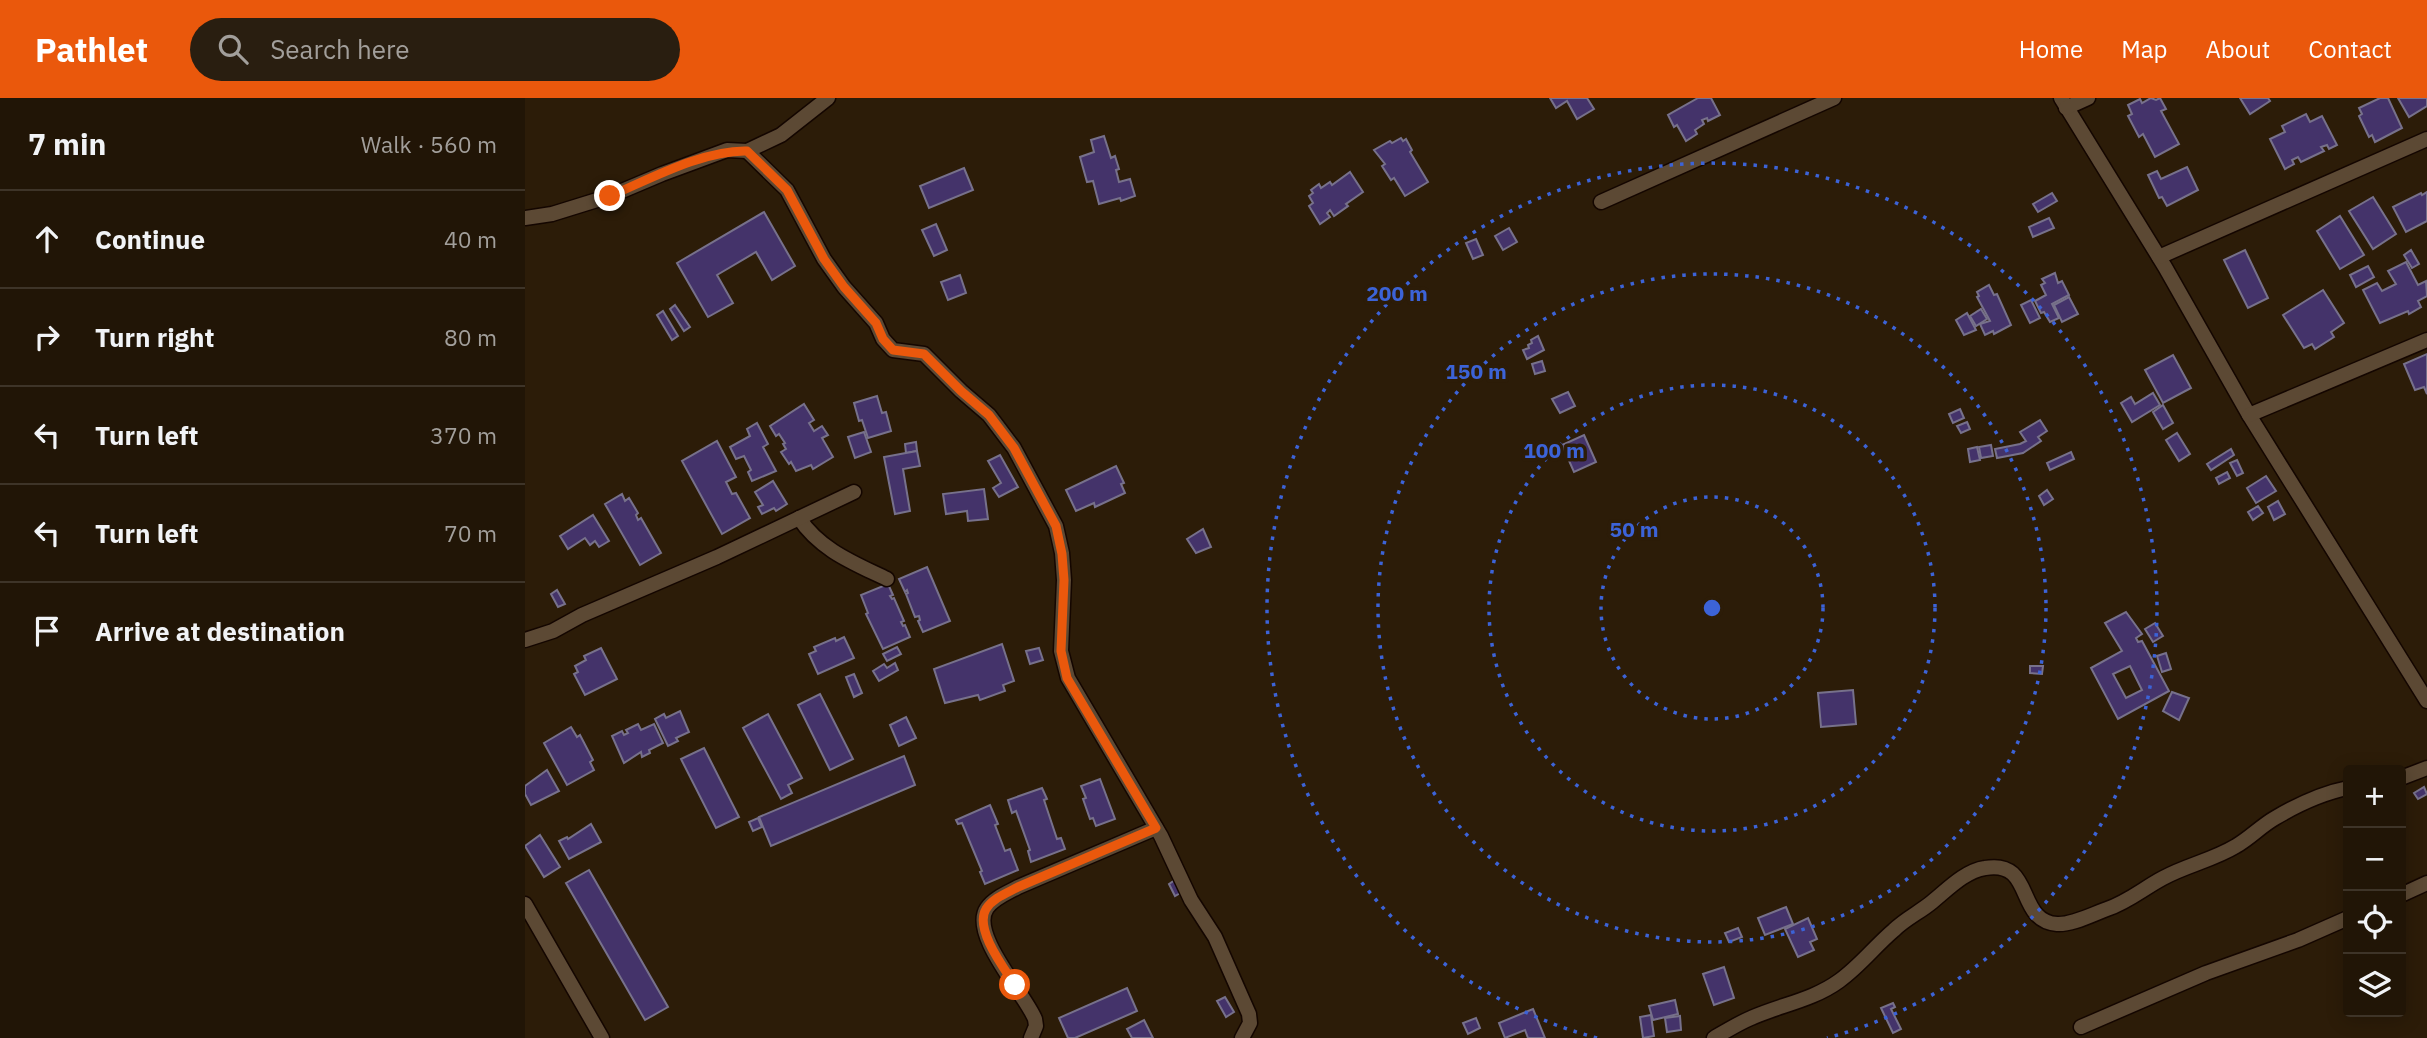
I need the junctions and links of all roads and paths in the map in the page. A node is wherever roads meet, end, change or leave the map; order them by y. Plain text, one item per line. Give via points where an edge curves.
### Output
1 (828, 98) edge
2 (1834, 98) edge
3 (2088, 98) edge
4 (2063, 103) edge
5 (2427, 139) edge
6 (747, 151) junction
7 (1601, 202) dead end
8 (525, 218) edge
9 (2159, 257) junction
10 (2427, 340) edge
11 (2249, 415) junction
12 (854, 492) dead end
13 (799, 518) junction
14 (887, 579) dead end
15 (525, 640) edge
16 (2427, 701) edge
17 (2427, 768) edge
18 (2406, 776) edge
19 (2343, 789) edge
20 (1156, 828) junction
21 (2427, 883) edge
22 (2406, 893) edge
23 (525, 904) edge
24 (2343, 920) edge
25 (2081, 1027) dead end
26 (602, 1038) edge
27 (1031, 1038) edge
28 (1242, 1038) edge
29 (1714, 1038) edge

1 - 6 street via 781,135
2 - 7 street
3 - 4 street
4 - 9 street
5 - 9 street
6 - 8 street via 727,150 610,196
6 - 20 street via 787,190 824,259 876,323 883,339 893,350 924,354 989,415 1014,448 1056,526 1064,580 1061,651 1067,678
9 - 11 street
10 - 11 street
11 - 16 street
12 - 13 street
13 - 14 street via 838,555
13 - 15 street
17 - 18 street
19 - 29 street via 2294,808 2236,846 2173,873 2122,903 2060,924 2038,918 2029,907 2021,881 2011,871 1983,868 1959,879 1894,929 1839,981
20 - 27 street via 1018,887 987,908 983,927 1035,1019
20 - 28 street via 1215,937 1249,1014
21 - 22 street
23 - 26 street
24 - 25 street

